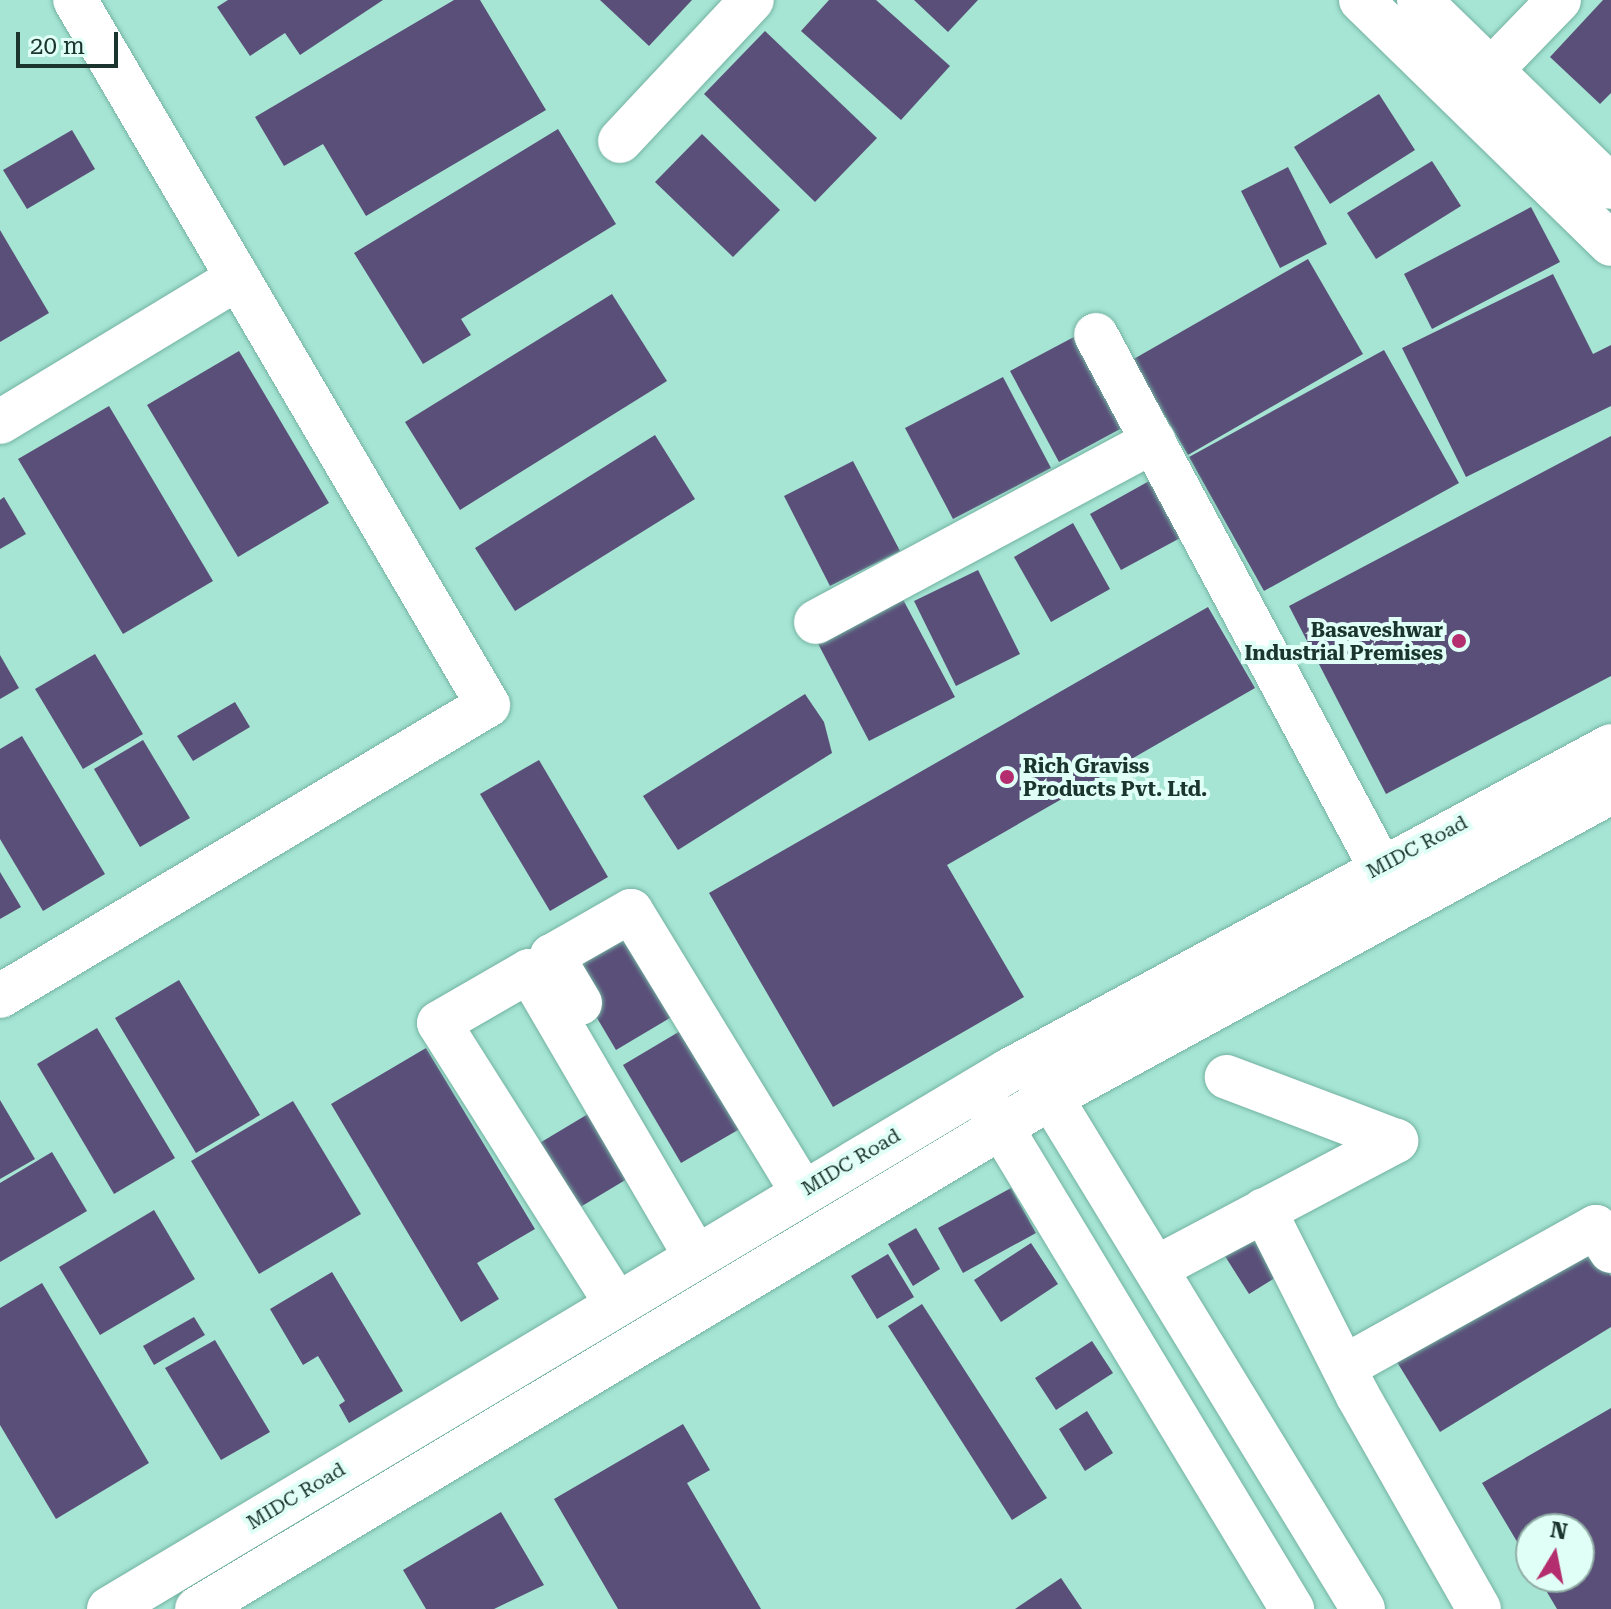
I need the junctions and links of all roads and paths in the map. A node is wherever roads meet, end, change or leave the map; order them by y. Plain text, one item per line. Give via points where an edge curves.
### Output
1 (75, 0) edge
2 (752, 0) edge
3 (1361, 0) edge
4 (1419, 0) edge
5 (1559, 0) edge
6 (1477, 85) junction
7 (620, 141) dead end
8 (1611, 187) edge
9 (1611, 244) edge
10 (238, 278) junction
11 (1096, 335) dead end
12 (0, 422) edge
13 (1153, 441) junction
14 (816, 622) dead end
15 (1611, 746) edge
16 (1611, 792) edge
17 (1390, 885) junction
18 (671, 928) dead end
19 (0, 996) edge
20 (1028, 1059) junction
21 (1227, 1077) dead end
22 (977, 1088) junction
23 (1048, 1099) junction
24 (1002, 1128) junction
25 (815, 1183) junction
26 (1264, 1210) junction
27 (707, 1248) junction
28 (1611, 1251) edge
29 (1156, 1268) junction
30 (616, 1303) junction
31 (1344, 1367) junction
32 (109, 1609) edge
33 (197, 1609) edge
34 (1292, 1609) edge
35 (1363, 1609) edge
36 (1479, 1609) edge

1 - 10 main road
2 - 7 main road
3 - 6 main road
4 - 6 main road
5 - 6 main road
6 - 8 main road
6 - 9 main road
10 - 12 main road
10 - 19 main road via 488,705
11 - 13 main road
13 - 14 main road
13 - 17 main road
15 - 17 main road, MIDC Road
16 - 17 main road, MIDC Road
17 - 20 main road, MIDC Road
17 - 23 main road, MIDC Road
18 - 25 main road
20 - 22 main road, MIDC Road
20 - 23 main road
21 - 26 main road via 1396,1141
22 - 24 main road
22 - 25 main road, MIDC Road
23 - 24 main road, MIDC Road
23 - 29 main road
24 - 33 main road, MIDC Road
24 - 34 main road
25 - 27 main road, MIDC Road
25 - 27 main road via 631,911 552,956
26 - 29 main road
26 - 31 main road
27 - 30 main road, MIDC Road
27 - 30 main road via 529,971 439,1023
28 - 31 main road via 1596,1227
29 - 35 main road
30 - 32 main road, MIDC Road
31 - 36 main road

